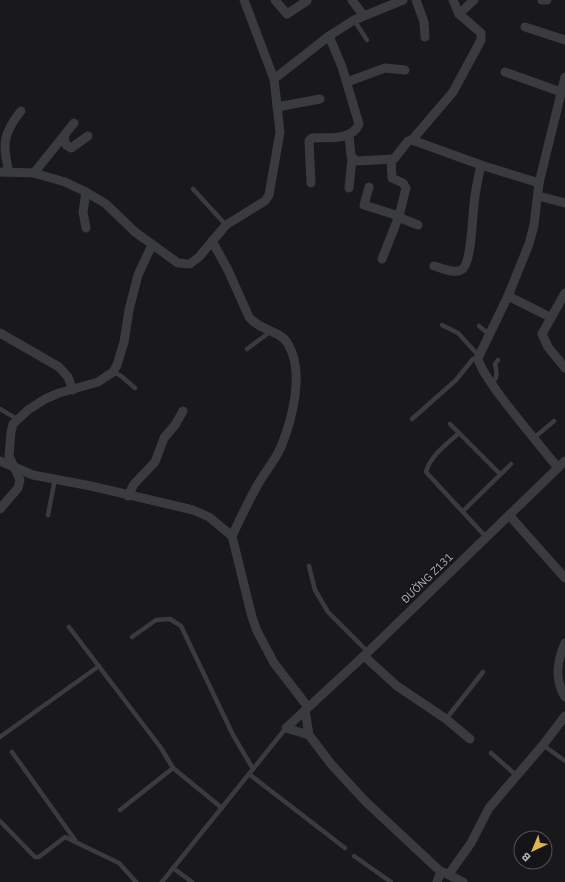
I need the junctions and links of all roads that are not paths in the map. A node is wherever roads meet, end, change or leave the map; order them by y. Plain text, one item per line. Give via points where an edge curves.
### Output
1 (244, 0) edge
2 (275, 0) edge
3 (352, 0) edge
4 (403, 0) edge
5 (416, 0) edge
6 (453, 0) edge
7 (474, 0) edge
8 (542, 0) edge
9 (547, 0) edge
10 (307, 2) dead end
11 (459, 14) junction
12 (363, 15) junction
13 (354, 20) junction
14 (525, 28) dead end
15 (329, 36) junction
16 (425, 37) dead end
17 (367, 40) dead end
18 (565, 40) edge
19 (406, 70) dead end
20 (505, 72) dead end
21 (565, 77) edge
22 (274, 79) junction
23 (347, 82) junction
24 (561, 92) junction
25 (320, 100) dead end
26 (562, 103) edge
27 (277, 107) junction
28 (21, 110) dead end
29 (74, 123) dead end
30 (349, 135) junction
31 (88, 136) dead end
32 (64, 137) junction
33 (412, 140) junction
34 (352, 159) junction
35 (391, 160) junction
36 (481, 165) junction
37 (4, 172) edge
38 (34, 173) junction
39 (311, 183) dead end
40 (539, 183) junction
41 (369, 187) dead end
42 (349, 188) dead end
43 (194, 189) dead end
44 (86, 192) junction
45 (538, 196) junction
46 (565, 203) edge
47 (399, 216) junction
48 (226, 225) junction
49 (418, 225) dead end
50 (86, 228) dead end
51 (212, 241) junction
52 (152, 245) junction
53 (382, 259) dead end
54 (434, 266) dead end
55 (565, 293) edge
56 (508, 296) junction
57 (550, 317) junction
58 (442, 325) dead end
59 (478, 326) dead end
60 (270, 332) junction
61 (0, 333) edge
62 (490, 335) junction
63 (247, 349) dead end
64 (479, 357) junction
65 (498, 360) dead end
66 (565, 368) edge
67 (113, 372) junction
68 (492, 384) junction
69 (135, 388) dead end
70 (73, 390) junction
71 (0, 409) edge
72 (183, 411) dead end
73 (17, 419) junction
74 (412, 419) dead end
75 (554, 421) dead end
76 (450, 424) dead end
77 (459, 433) junction
78 (535, 437) junction
79 (0, 461) edge
80 (565, 461) edge
81 (511, 464) dead end
82 (14, 468) junction
83 (558, 468) junction
84 (500, 474) junction
85 (55, 479) junction
86 (128, 496) junction
87 (0, 509) edge
88 (463, 511) junction
89 (48, 515) dead end
90 (509, 515) junction
91 (232, 536) junction
92 (486, 537) junction
93 (309, 566) dead end
94 (565, 578) edge
95 (69, 627) dead end
96 (132, 637) dead end
97 (565, 643) edge
98 (366, 654) junction
99 (99, 666) junction
100 (483, 672) dead end
101 (565, 697) edge
102 (306, 708) junction
103 (565, 716) edge
104 (446, 719) junction
105 (286, 728) junction
106 (309, 735) junction
107 (0, 737) edge
108 (470, 739) dead end
109 (543, 745) junction
110 (12, 752) dead end
111 (491, 752) dead end
112 (565, 761) edge
113 (173, 768) junction
114 (251, 771) junction
115 (516, 775) junction
116 (222, 808) junction
117 (120, 810) dead end
118 (0, 821) edge
119 (76, 841) junction
120 (345, 848) dead end
121 (354, 856) dead end
122 (173, 868) junction
123 (445, 873) junction
124 (136, 882) edge
125 (162, 882) edge
126 (192, 882) edge
127 (391, 882) edge
128 (437, 882) edge
129 (463, 882) edge

1 - 22 street
2 - 10 street via 287,14
3 - 12 street
4 - 12 street
5 - 16 street via 424,22
6 - 11 street
7 - 11 street
8 - 9 street
11 - 33 street via 481,32 481,40 454,92
12 - 13 street
13 - 15 street
13 - 17 lane
14 - 18 street
15 - 22 street
15 - 23 street
19 - 23 street via 385,68
20 - 24 street
21 - 24 street
22 - 27 street
23 - 30 street via 359,124
24 - 26 street
25 - 27 street
26 - 40 street
27 - 48 street via 280,138 269,195 265,201
28 - 37 street via 11,123 5,139
29 - 32 street
30 - 34 street
30 - 39 street via 312,138 309,141
31 - 32 street via 71,148 66,145
32 - 38 street
33 - 35 street via 408,141
33 - 36 street
34 - 35 street
34 - 42 street
35 - 47 street via 392,178 403,183 406,188
36 - 40 street
36 - 54 street via 465,267 455,271
37 - 38 street
38 - 44 street via 65,182
40 - 45 street
41 - 47 street via 364,204
43 - 48 lane
44 - 50 street via 83,212
44 - 52 street via 106,204
45 - 46 street
45 - 56 street via 529,244
47 - 49 street
47 - 53 street
48 - 51 street
51 - 52 street via 194,261 185,265
51 - 60 street via 249,317
52 - 67 street via 138,275 128,310 124,342
55 - 57 street
56 - 57 street
56 - 62 street
57 - 66 street via 543,331 543,339
58 - 64 lane via 458,333
59 - 62 lane
60 - 63 lane
60 - 91 street via 279,335 289,345 297,382 280,448 256,487
61 - 70 street via 59,367 68,377
62 - 64 street
64 - 68 street via 480,365
64 - 74 lane via 473,359 456,380
65 - 68 lane via 495,364 497,378
67 - 69 lane
67 - 70 street via 98,382
68 - 78 street
70 - 73 street via 45,399
71 - 73 lane
72 - 86 street via 164,438 155,462 134,484
73 - 82 street via 10,432 9,445 9,456
75 - 78 lane
76 - 77 lane
77 - 84 lane
77 - 88 lane via 432,459 426,472
78 - 83 street
79 - 82 street
80 - 83 street, ĐƯỜNG Z131
81 - 84 lane
82 - 85 street via 32,475
82 - 87 street via 20,480 18,488
83 - 90 street, ĐƯỜNG Z131
84 - 88 lane
85 - 86 street
85 - 89 lane
86 - 91 street via 193,510 209,517
88 - 92 lane
90 - 92 street, ĐƯỜNG Z131
90 - 94 street
91 - 102 street via 257,631 274,662
92 - 98 street, ĐƯỜNG Z131
93 - 98 lane via 315,590 328,612
95 - 99 lane
96 - 114 lane via 156,620 170,619 181,626
97 - 101 street via 558,665 558,680
98 - 102 street, ĐƯỜNG Z131
98 - 104 street via 397,686
99 - 107 lane
99 - 113 lane via 161,748
100 - 104 lane
102 - 105 street, ĐƯỜNG Z131
102 - 106 street
103 - 109 street
104 - 108 street
105 - 106 street
105 - 114 lane
106 - 123 street via 365,801
109 - 112 lane
109 - 115 street
110 - 119 lane
111 - 115 lane
113 - 116 lane
113 - 117 lane
114 - 116 lane
114 - 120 lane
115 - 123 street via 484,815 471,843
116 - 122 lane
118 - 119 lane via 35,857 65,837
119 - 124 lane via 119,863
121 - 127 lane
122 - 125 lane
122 - 126 lane
123 - 128 street
123 - 129 street

